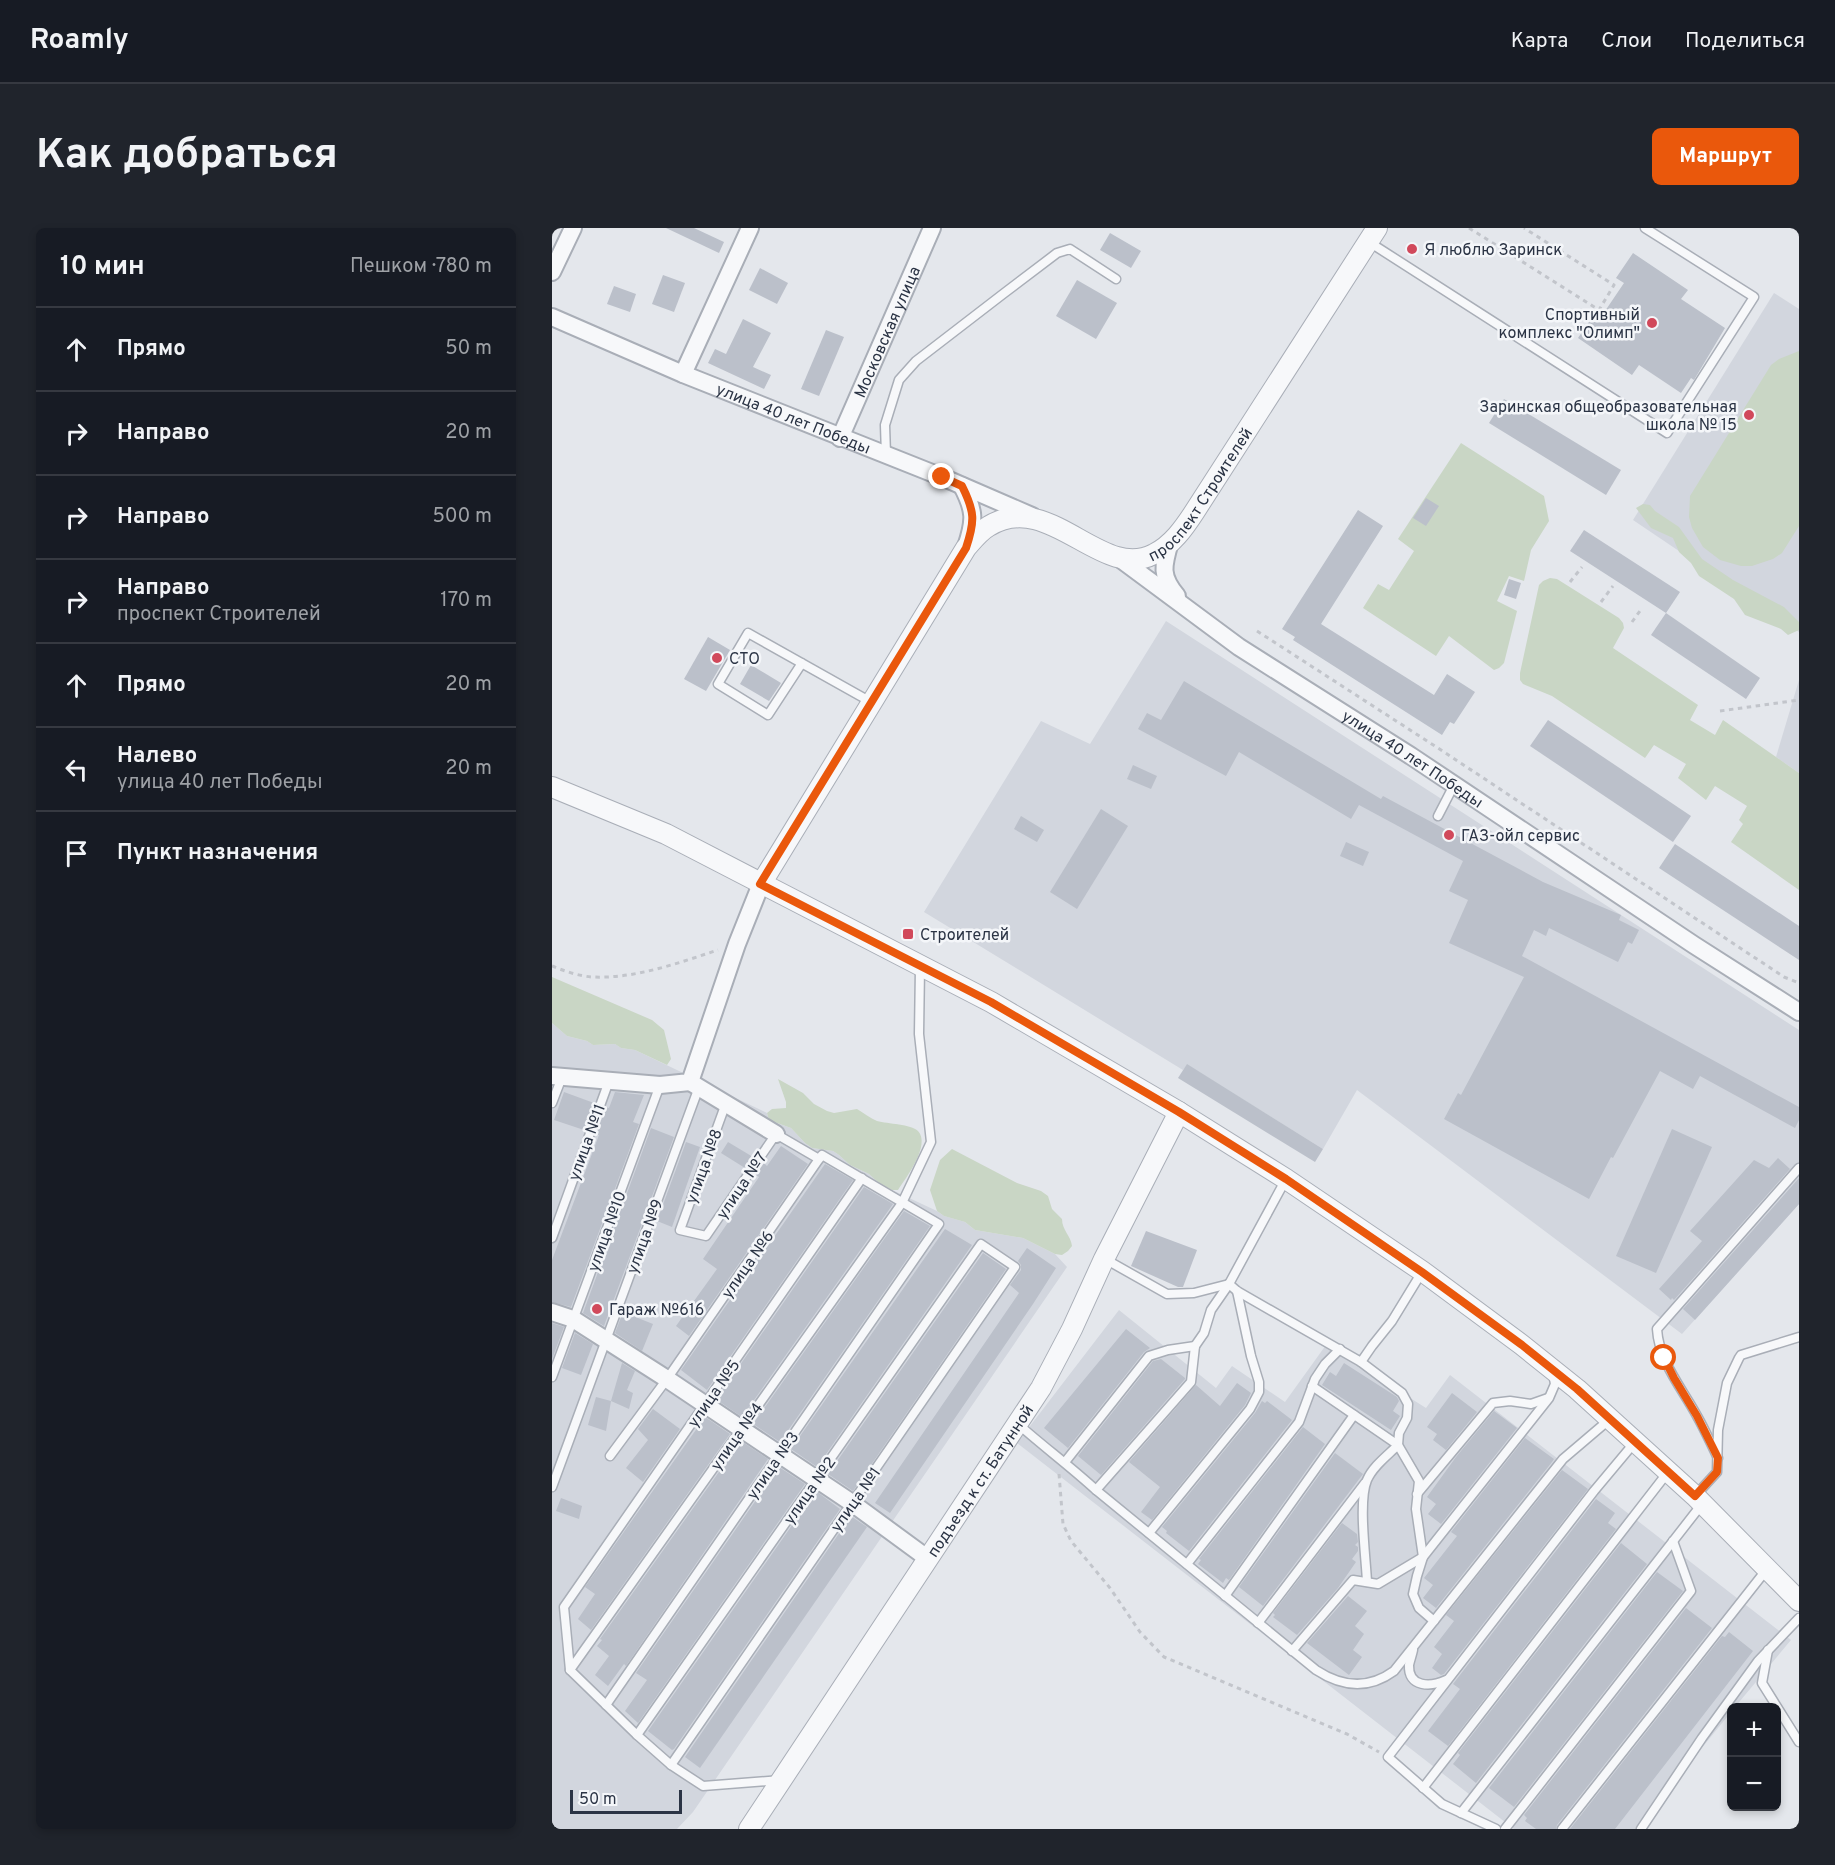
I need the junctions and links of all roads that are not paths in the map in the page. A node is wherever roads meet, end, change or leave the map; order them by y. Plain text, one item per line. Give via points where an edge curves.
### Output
1 (573, 228) edge
2 (750, 228) edge
3 (932, 228) edge
4 (1645, 228) edge
5 (1373, 235) edge
6 (552, 272) edge
7 (1116, 279) dead end
8 (552, 317) edge
9 (683, 374) junction
10 (840, 438) junction
11 (886, 455) junction
12 (962, 486) junction
13 (1035, 518) junction
14 (1170, 542) junction
15 (966, 548) junction
16 (1119, 558) junction
17 (1187, 608) junction
18 (802, 663) junction
19 (871, 702) junction
20 (1454, 785) junction
21 (552, 787) edge
22 (1438, 816) dead end
23 (760, 884) junction
24 (920, 966) junction
25 (1799, 1012) edge
26 (557, 1076) edge
27 (609, 1081) junction
28 (695, 1084) junction
29 (660, 1085) junction
30 (552, 1103) edge
31 (726, 1103) junction
32 (1179, 1112) junction
33 (776, 1134) junction
34 (819, 1159) junction
35 (1799, 1168) edge
36 (862, 1179) junction
37 (1286, 1179) junction
38 (902, 1203) junction
39 (706, 1236) joint
40 (552, 1238) edge
41 (981, 1244) joint
42 (1104, 1259) junction
43 (1422, 1272) junction
44 (1229, 1284) junction
45 (1237, 1291) junction
46 (552, 1312) edge
47 (573, 1319) junction
48 (1799, 1337) edge
49 (605, 1340) junction
50 (1196, 1346) junction
51 (1340, 1349) junction
52 (1361, 1362) junction
53 (1552, 1370) junction
54 (552, 1377) edge
55 (667, 1379) junction
56 (1312, 1386) junction
57 (1549, 1398) junction
58 (705, 1404) junction
59 (1354, 1415) junction
60 (1610, 1419) junction
61 (1018, 1424) junction
62 (741, 1429) junction
63 (1636, 1442) junction
64 (1398, 1445) junction
65 (780, 1455) junction
66 (610, 1456) dead end
67 (1718, 1458) junction
68 (1065, 1462) junction
69 (1668, 1472) junction
70 (816, 1479) junction
71 (1367, 1480) junction
72 (552, 1487) edge
73 (1096, 1490) junction
74 (1418, 1494) junction
75 (1699, 1500) junction
76 (852, 1503) junction
77 (1149, 1533) junction
78 (1673, 1540) junction
79 (1423, 1557) junction
80 (927, 1558) junction
81 (1187, 1564) junction
82 (1767, 1568) junction
83 (1367, 1582) junction
84 (1225, 1596) junction
85 (1799, 1601) edge
86 (1799, 1618) edge
87 (1434, 1621) junction
88 (1258, 1623) junction
89 (1413, 1647) junction
90 (1768, 1650) junction
91 (1292, 1651) junction
92 (570, 1670) junction
93 (1448, 1680) junction
94 (606, 1705) junction
95 (637, 1735) junction
96 (1799, 1742) edge
97 (671, 1765) junction
98 (784, 1780) junction
99 (1423, 1788) junction
100 (1461, 1813) junction
101 (750, 1829) edge
102 (1496, 1829) edge
103 (1505, 1829) edge
104 (1562, 1829) edge
105 (1641, 1829) edge

1 - 6 street
2 - 9 street
3 - 10 street, Московская улица
4 - 5 lane via 1754,297 1667,433
5 - 14 street, проспект Строителей via 1195,512
7 - 11 lane via 1070,249 1057,253 1003,294 916,361 899,380 885,425
8 - 9 street, улица 40 лет Победы
9 - 10 street, улица 40 лет Победы
10 - 11 street, улица 40 лет Победы
11 - 12 street, улица 40 лет Победы
12 - 13 street, улица 40 лет Победы
12 - 15 street via 973,518
13 - 15 street, проспект Строителей via 1003,519 990,525
13 - 16 street, проспект Строителей
14 - 16 street, проспект Строителей via 1152,555
14 - 17 street via 1165,579
15 - 19 street, проспект Строителей
16 - 17 street, улица 40 лет Победы
17 - 20 street, улица 40 лет Победы via 1239,648
18 - 18 lane via 748,633 718,684 768,715
18 - 19 lane
19 - 23 street, проспект Строителей
20 - 22 lane
20 - 25 street, улица 40 лет Победы
21 - 23 street via 666,834
23 - 24 street
23 - 28 street via 737,944
24 - 32 street via 991,1002
24 - 38 lane, улица №4 via 919,1034 931,1142
26 - 27 street
26 - 30 lane
27 - 29 street
27 - 40 lane, улица №11
28 - 29 street
28 - 31 street
28 - 49 lane, улица №9
29 - 47 lane, улица №10
31 - 33 street
31 - 39 lane, улица №8 via 680,1230
32 - 37 street
32 - 42 street, подъезд к ст. Батунной
33 - 34 lane
33 - 39 lane, улица №7
34 - 36 lane via 822,1155
34 - 55 lane, улица №6
35 - 67 lane via 1657,1329 1674,1378
36 - 38 lane
36 - 58 lane, улица №5
37 - 43 street
37 - 44 lane
38 - 62 lane, улица №4
38 - 65 lane, улица №3 via 939,1224
41 - 70 lane, улица №2
41 - 76 lane, улица №1 via 1016,1267
42 - 44 lane via 1167,1294 1194,1293
42 - 61 street, подъезд к ст. Батунной via 1072,1329
43 - 52 lane
43 - 53 street
44 - 45 lane
44 - 50 lane via 1211,1310
45 - 51 lane
45 - 77 lane via 1259,1392 1250,1409
46 - 47 street
47 - 49 street
47 - 54 lane, улица №10
48 - 67 lane via 1741,1354 1727,1383 1718,1430
49 - 55 street
49 - 72 lane, улица №9
50 - 68 lane via 1149,1356
50 - 73 lane via 1191,1382
51 - 52 lane
51 - 56 lane
52 - 64 lane via 1402,1393 1408,1404
53 - 57 lane via 1555,1384
53 - 60 street
55 - 58 street
55 - 66 lane, улица №6
56 - 59 lane
56 - 81 lane via 1299,1422
57 - 74 lane via 1531,1404 1493,1403
57 - 79 lane
58 - 62 street
58 - 92 lane, улица №5 via 564,1607
59 - 64 lane
59 - 84 lane
60 - 63 street
60 - 87 lane via 1563,1459
61 - 68 lane
61 - 80 street, подъезд к ст. Батунной
62 - 65 street
62 - 92 lane, улица №4
63 - 69 street
63 - 93 lane
64 - 71 lane
64 - 74 lane via 1419,1481
65 - 70 street
65 - 94 lane, улица №3
67 - 75 lane via 1717,1472
68 - 73 lane
69 - 75 street
69 - 99 lane
70 - 76 street
70 - 95 lane, улица №2
71 - 83 lane via 1363,1502
71 - 88 lane
73 - 77 lane
74 - 79 lane via 1416,1509
75 - 78 lane
75 - 82 street
76 - 80 street
76 - 97 lane, улица №1
77 - 81 lane
78 - 100 lane
78 - 103 lane via 1691,1591
79 - 83 lane via 1378,1584
79 - 87 lane via 1413,1594 1419,1608
80 - 98 street, подъезд к ст. Батунной
81 - 84 lane
82 - 85 street
82 - 104 lane
83 - 91 lane via 1353,1580
84 - 88 lane
86 - 90 lane
87 - 89 lane
88 - 91 lane
89 - 91 lane via 1384,1678 1353,1684 1328,1678
89 - 93 lane via 1409,1666 1417,1681 1424,1686
90 - 96 lane via 1762,1683
90 - 105 lane
92 - 94 lane
93 - 99 lane via 1388,1757
94 - 95 lane
95 - 97 lane
97 - 98 lane via 703,1786
98 - 101 street, подъезд к ст. Батунной
99 - 100 lane
100 - 102 lane

